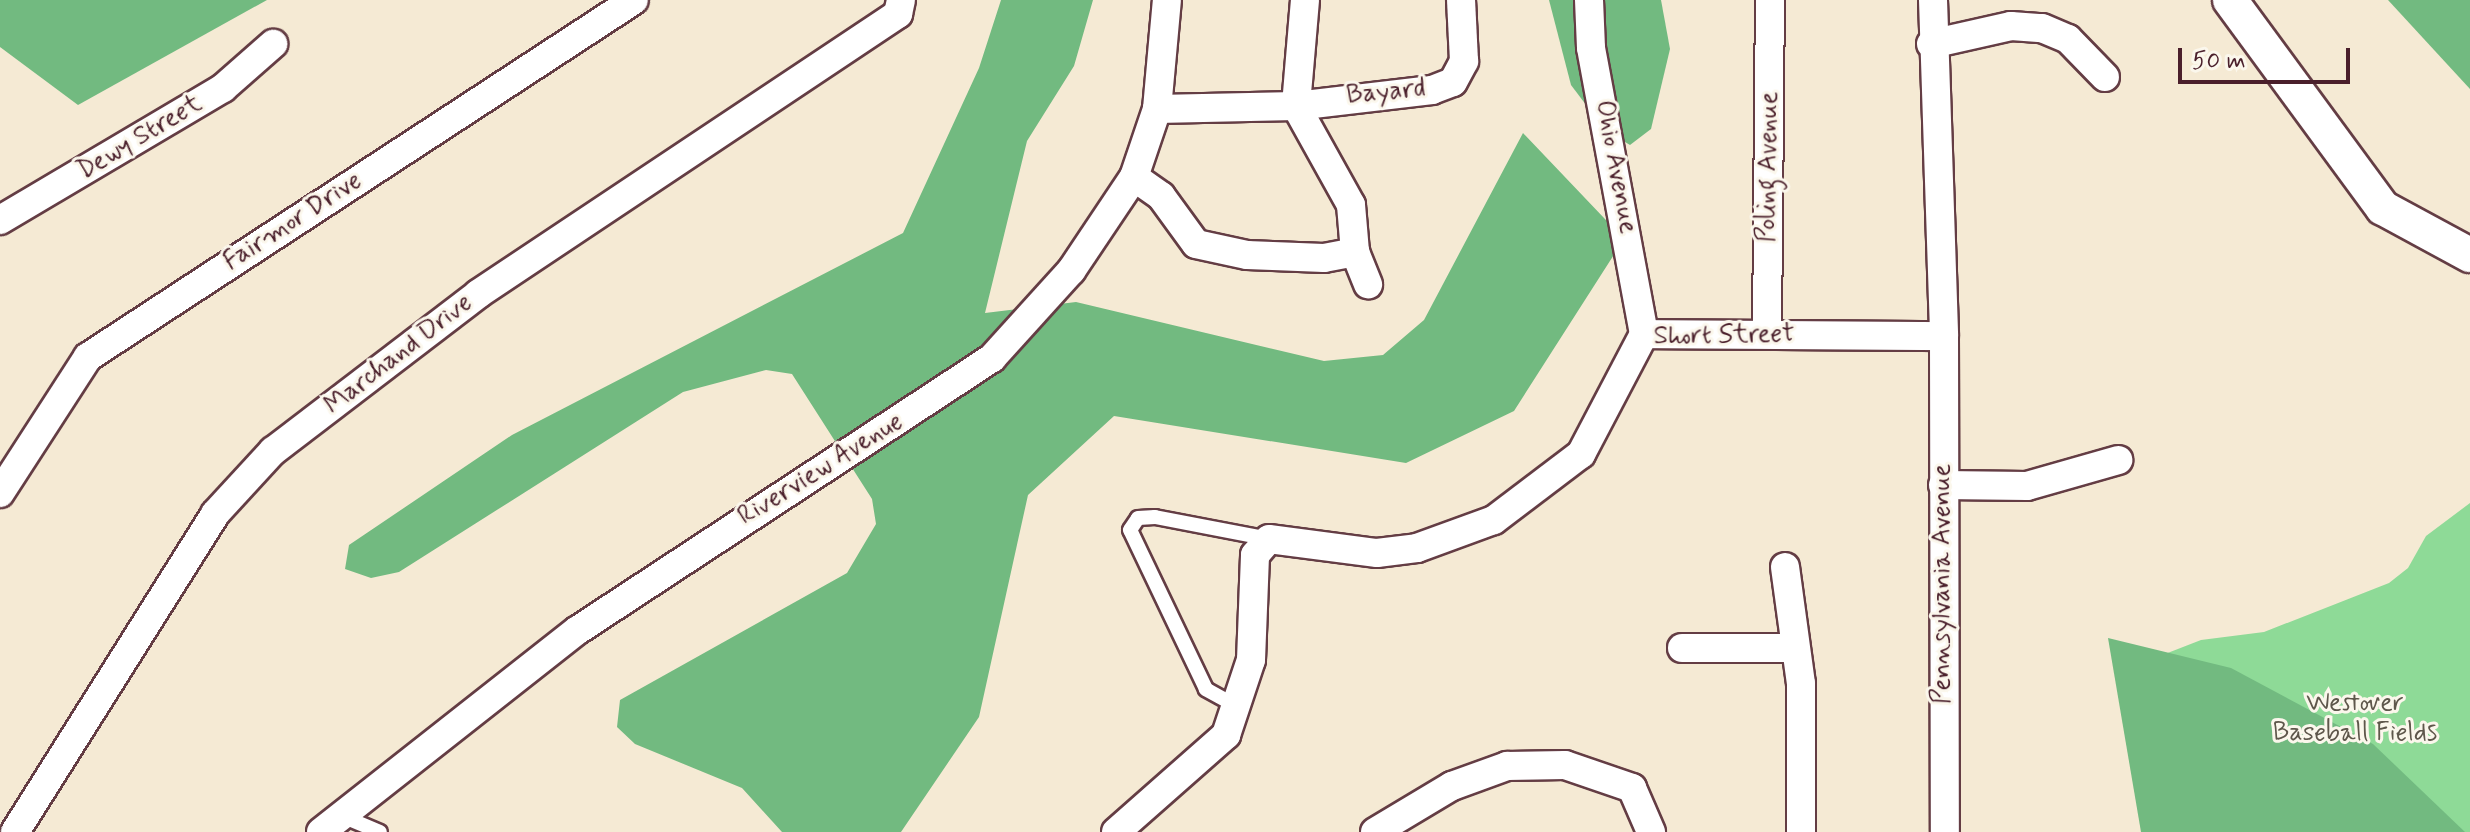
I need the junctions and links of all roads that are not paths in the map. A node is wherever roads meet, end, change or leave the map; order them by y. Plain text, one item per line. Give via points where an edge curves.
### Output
1 (634, 0) edge
2 (901, 0) edge
3 (1167, 0) edge
4 (1305, 0) edge
5 (1461, 0) edge
6 (1589, 0) edge
7 (1770, 0) edge
8 (1933, 0) edge
9 (2230, 0) edge
10 (273, 44) dead end
11 (1931, 44) junction
12 (2105, 77) dead end
13 (1296, 106) junction
14 (1157, 109) junction
15 (1134, 177) junction
16 (0, 220) edge
17 (1355, 252) junction
18 (2470, 255) edge
19 (1368, 284) dead end
20 (1644, 334) junction
21 (1767, 334) junction
22 (1944, 336) junction
23 (2118, 460) dead end
24 (1943, 485) junction
25 (1, 487) edge
26 (1269, 539) junction
27 (1785, 567) dead end
28 (1682, 648) dead end
29 (1795, 648) junction
30 (1238, 707) junction
31 (331, 824) edge
32 (15, 832) edge
33 (380, 832) edge
34 (1116, 832) edge
35 (1375, 832) edge
36 (1651, 832) edge
37 (1801, 832) edge
38 (1945, 832) edge

1 - 25 street, Fairmor Drive via 88,357
2 - 32 street, Marchand Drive via 898,14 478,294 273,451 215,514
3 - 14 street, Riverview Avenue
4 - 13 street
5 - 13 street, Bayard via 1464,61 1453,82 1432,90
6 - 20 street, Ohio Avenue via 1591,48
7 - 21 street, Poling Avenue
8 - 11 street, Pennsylvania Avenue
9 - 18 street via 2383,208
10 - 16 street, Dewy Street via 223,88
11 - 12 street via 2011,26 2042,28 2068,39
11 - 22 street, Pennsylvania Avenue
13 - 14 street, Bayard
13 - 17 street via 1351,205
14 - 15 street, Riverview Avenue
15 - 17 street via 1161,196 1196,244 1247,255 1324,258
15 - 31 street, Riverview Avenue via 1071,271 992,358 578,630
17 - 19 street
20 - 21 street, Short Street
20 - 26 street, Short Street via 1581,454 1494,520 1417,548 1377,553
21 - 22 street, Short Street
22 - 24 street, Pennsylvania Avenue
23 - 24 street via 2027,486
24 - 38 street, Pennsylvania Avenue
26 - 30 street via 1255,555 1251,576 1251,660
26 - 30 lane via 1155,517 1138,518 1130,530 1206,689
27 - 29 street
28 - 29 street
29 - 37 street
30 - 34 street via 1226,735
31 - 33 lane
35 - 36 street via 1452,786 1507,766 1565,765 1615,777 1640,802

